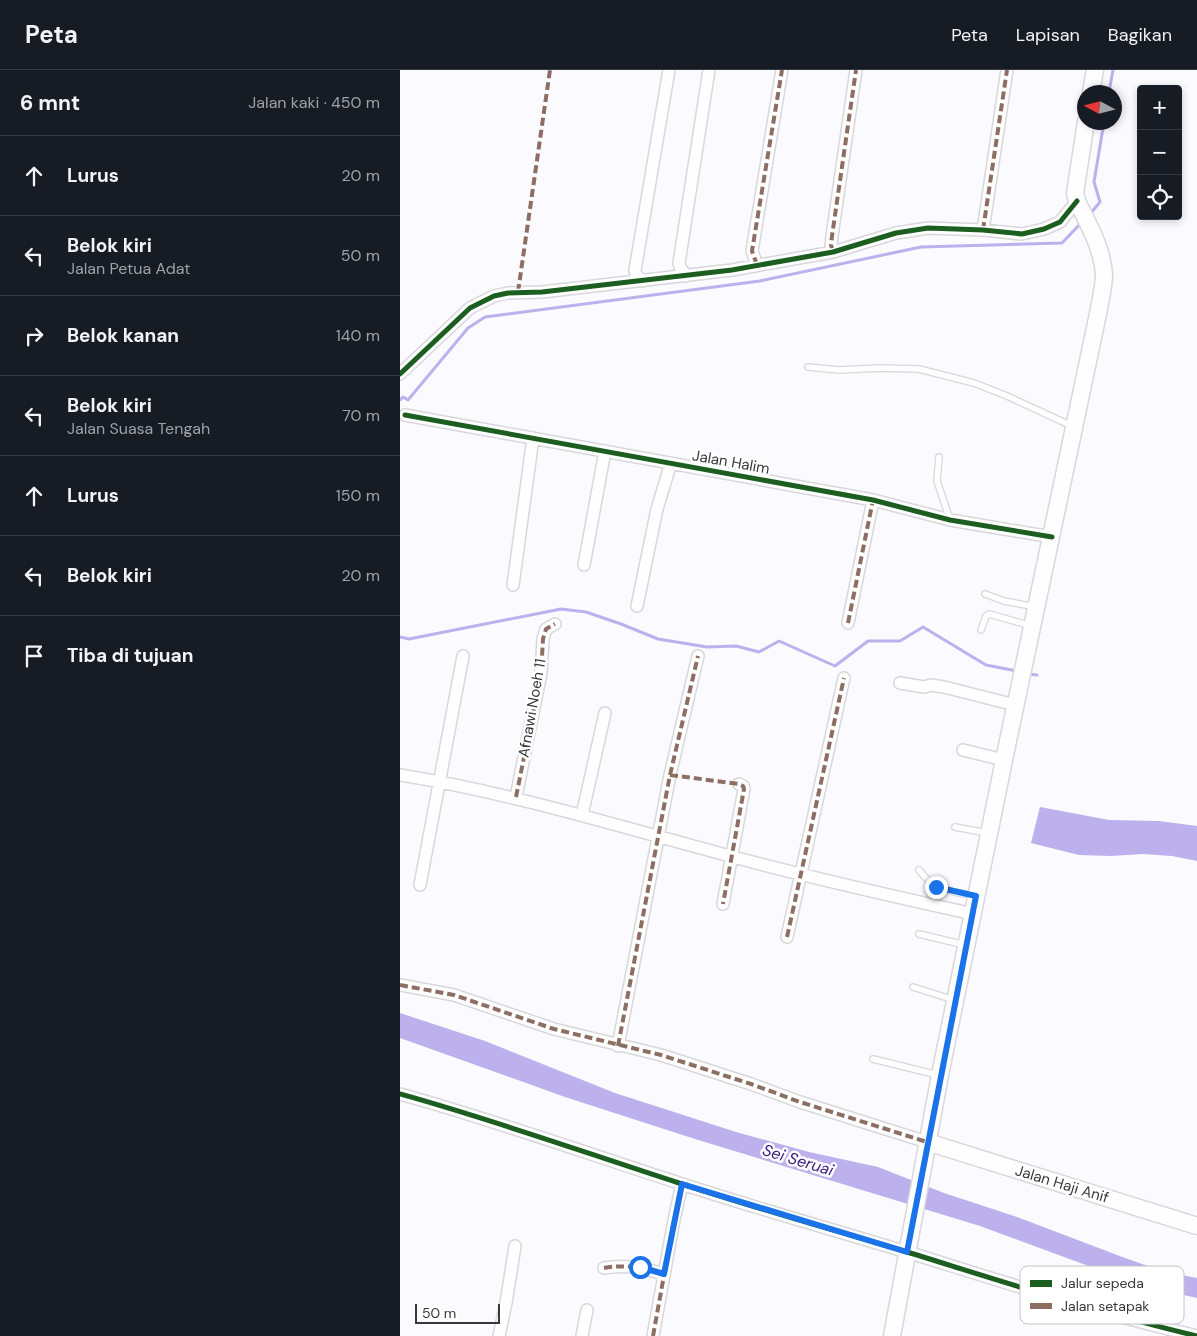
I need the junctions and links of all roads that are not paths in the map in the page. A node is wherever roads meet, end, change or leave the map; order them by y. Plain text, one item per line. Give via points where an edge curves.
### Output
1 (669, 70) edge
2 (710, 70) edge
3 (782, 70) edge
4 (856, 70) edge
5 (1007, 70) edge
6 (1095, 70) edge
7 (1092, 85) edge
8 (1085, 130) edge
9 (1079, 204) junction
10 (983, 230) junction
11 (833, 252) junction
12 (757, 265) junction
13 (686, 276) junction
14 (643, 281) junction
15 (808, 367) dead end
16 (400, 374) edge
17 (405, 415) dead end
18 (1075, 428) junction
19 (533, 438) junction
20 (605, 451) junction
21 (939, 457) dead end
22 (671, 463) junction
23 (872, 500) junction
24 (950, 520) junction
25 (1052, 537) junction
26 (584, 565) dead end
27 (513, 586) dead end
28 (985, 594) dead end
29 (637, 606) dead end
30 (1036, 607) junction
31 (848, 623) dead end
32 (555, 624) dead end
33 (1032, 626) junction
34 (981, 630) dead end
35 (463, 656) dead end
36 (698, 656) dead end
37 (844, 678) dead end
38 (900, 683) dead end
39 (1015, 705) junction
40 (605, 713) dead end
41 (963, 750) dead end
42 (1004, 760) junction
43 (400, 775) edge
44 (441, 781) junction
45 (739, 784) dead end
46 (516, 798) junction
47 (582, 815) junction
48 (954, 827) dead end
49 (989, 833) junction
50 (658, 836) junction
51 (733, 857) junction
52 (919, 870) dead end
53 (802, 874) junction
54 (420, 885) dead end
55 (976, 896) junction
56 (723, 904) dead end
57 (973, 914) junction
58 (919, 934) dead end
59 (787, 937) dead end
60 (967, 945) junction
61 (400, 985) edge
62 (913, 987) dead end
63 (956, 1000) junction
64 (618, 1046) junction
65 (873, 1059) dead end
66 (940, 1076) junction
67 (400, 1094) edge
68 (928, 1142) junction
69 (682, 1184) junction
70 (1197, 1226) edge
71 (515, 1246) dead end
72 (907, 1252) junction
73 (604, 1268) dead end
74 (664, 1274) junction
75 (1020, 1287) edge
76 (587, 1310) dead end
77 (1150, 1324) edge
78 (499, 1336) edge
79 (582, 1336) edge
80 (653, 1336) edge
81 (892, 1336) edge
82 (1197, 1336) edge

1 - 14 street via 635,270
2 - 13 street via 679,263
3 - 12 street via 752,251
4 - 11 street via 832,236
5 - 10 street
6 - 7 main road
8 - 9 main road via 1076,185
9 - 10 street via 1060,222 1044,229 1022,234
9 - 18 main road via 1098,244 1103,286
10 - 11 street via 928,228 896,233
11 - 12 street
12 - 13 street
13 - 14 street
14 - 16 street via 494,296 470,308
15 - 18 lane via 839,370 919,368 1007,396
17 - 19 street, Jalan Halim
18 - 25 main road
19 - 20 street, Jalan Halim
19 - 27 street
20 - 22 street, Jalan Halim
20 - 26 street
21 - 24 lane via 937,481
22 - 23 street, Jalan Halim
22 - 29 street via 657,509
23 - 24 street, Jalan Halim
23 - 31 street
24 - 25 street, Jalan Halim
25 - 30 main road
28 - 30 lane
30 - 33 main road
32 - 46 street, Afnawi Noeh 11 via 546,630 543,639 541,673
33 - 34 lane via 989,614
33 - 39 main road
35 - 44 street
36 - 50 street
37 - 53 street
38 - 39 street via 944,687
39 - 42 main road
40 - 47 street
41 - 42 street
42 - 49 main road
43 - 44 street
44 - 46 street
44 - 54 street
45 - 51 street via 744,789
46 - 47 street
47 - 50 street
48 - 49 lane
49 - 55 main road
50 - 51 street
50 - 64 street
51 - 53 street
51 - 56 street
52 - 55 lane via 936,887
53 - 57 street
53 - 59 street
55 - 57 main road
57 - 60 main road
58 - 60 lane
60 - 63 main road
61 - 64 street via 454,995 554,1029
62 - 63 lane
63 - 66 main road
64 - 68 street via 661,1055
65 - 66 lane
66 - 68 main road
67 - 69 street
68 - 70 main road, Jalan Haji Anif
68 - 72 main road
69 - 72 street
69 - 74 street
71 - 78 street
72 - 75 street
72 - 81 main road
73 - 74 street via 626,1265
74 - 80 street
76 - 79 street
77 - 82 street

